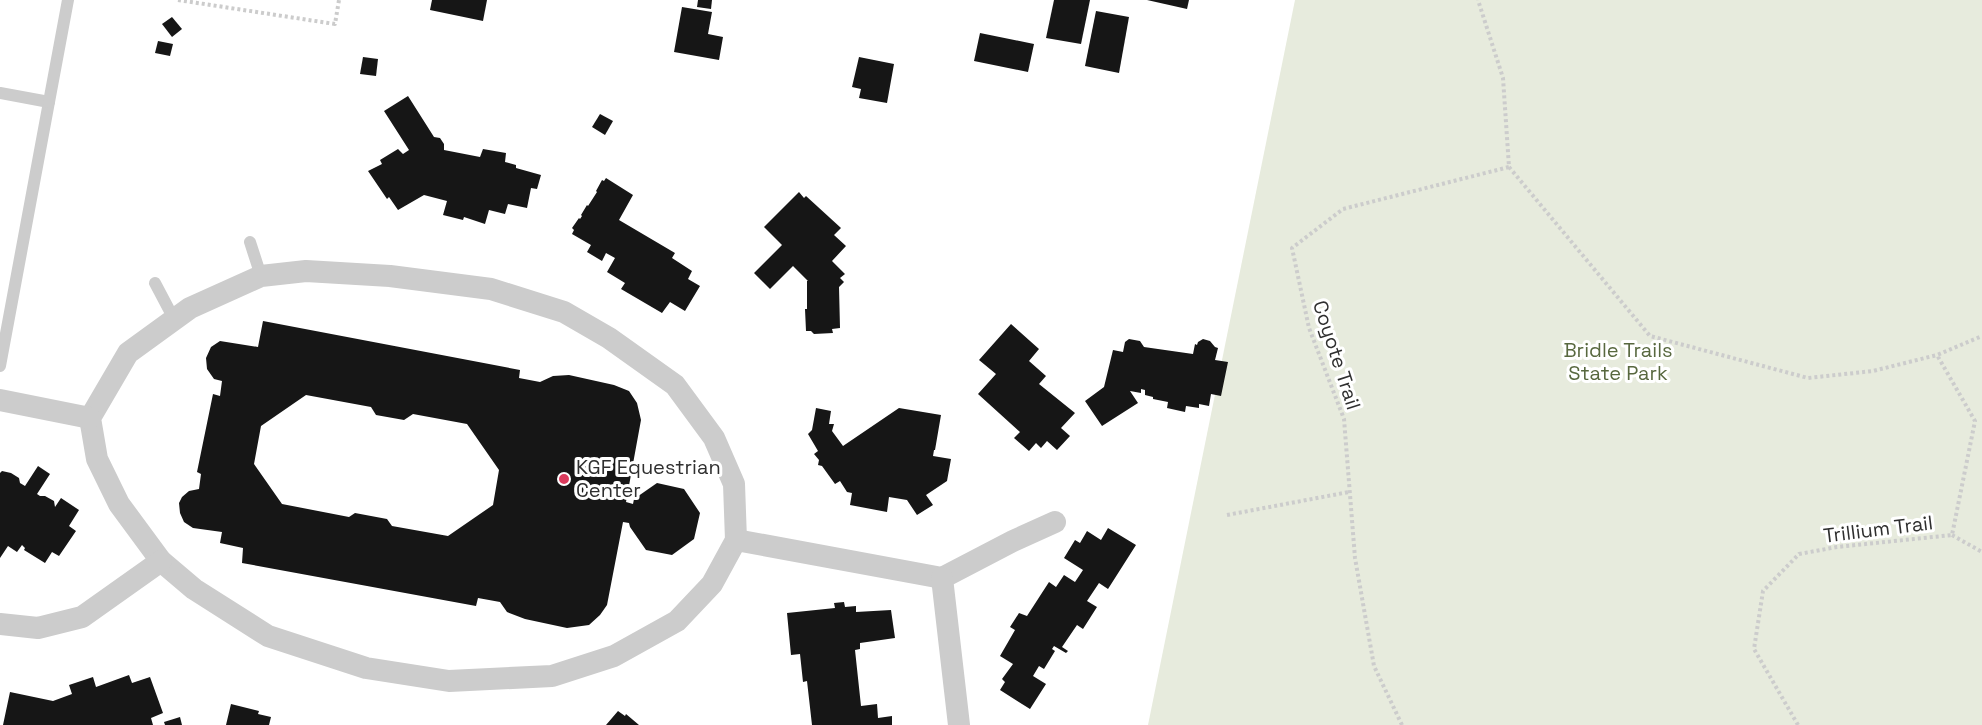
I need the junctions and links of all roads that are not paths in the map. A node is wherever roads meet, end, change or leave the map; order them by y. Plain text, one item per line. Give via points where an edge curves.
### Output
1 (68, 0) edge
2 (0, 93) edge
3 (49, 102) junction
4 (250, 242) dead end
5 (261, 276) junction
6 (155, 283) dead end
7 (174, 320) junction
8 (0, 366) edge
9 (0, 400) edge
10 (90, 418) junction
11 (1055, 522) dead end
12 (736, 540) junction
13 (161, 561) junction
14 (942, 578) junction
15 (0, 624) edge
16 (959, 725) edge

1 - 3 lane
2 - 3 lane
3 - 8 lane
4 - 5 lane
5 - 7 street via 190,308
5 - 12 street via 306,271 390,276 491,289 564,312 609,338 675,385 714,438 734,484
6 - 7 lane
7 - 10 street via 129,352
9 - 10 street
10 - 13 street via 98,459 119,504
11 - 14 street
12 - 13 street via 711,584 677,621 614,656 552,676 449,681 366,668 268,636 194,589
12 - 14 street
13 - 15 street via 82,617 38,628
14 - 16 street

